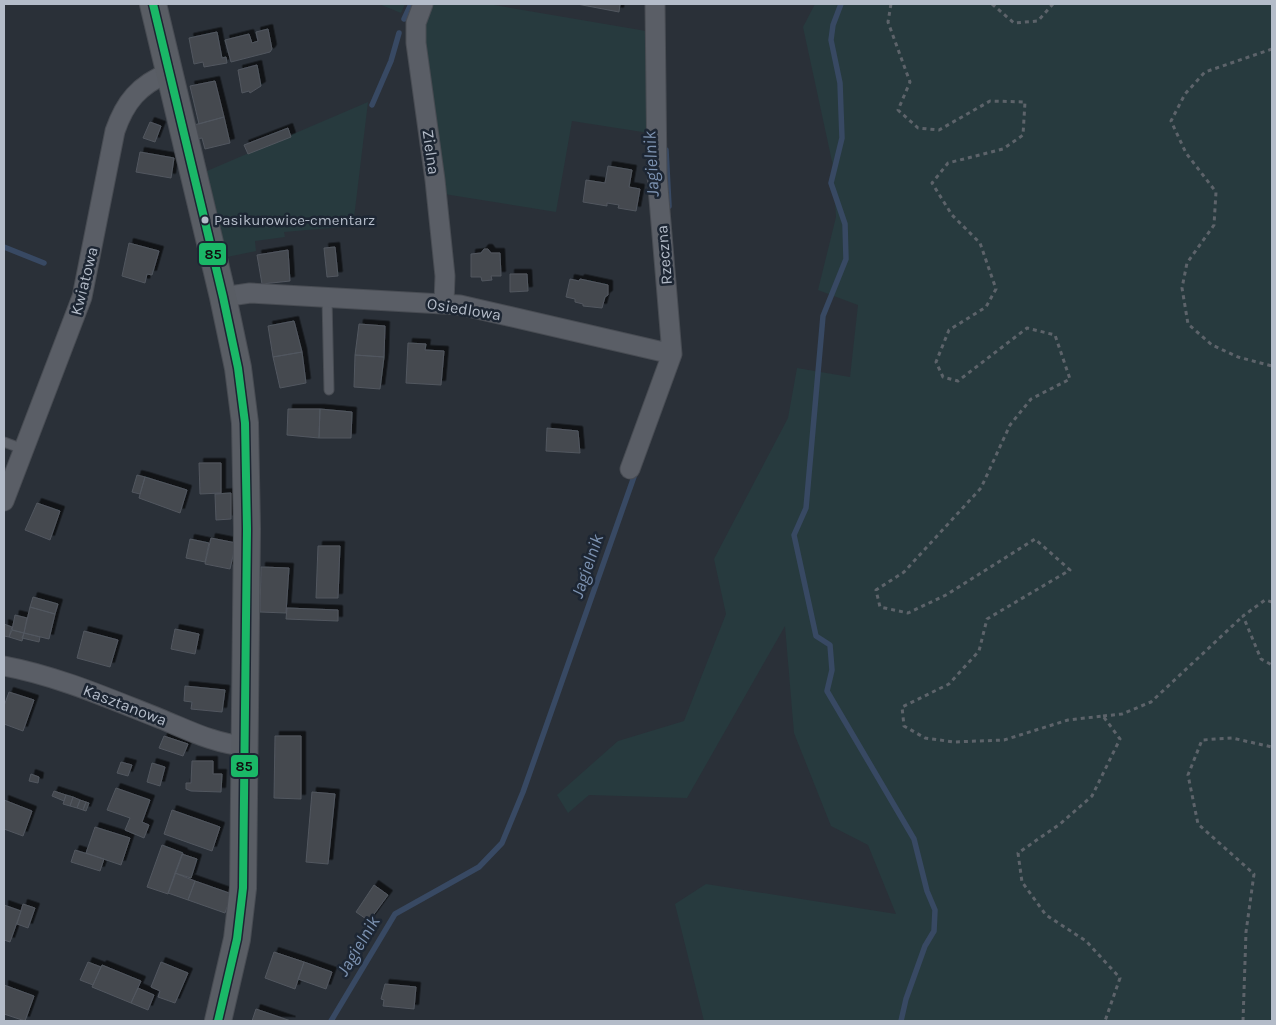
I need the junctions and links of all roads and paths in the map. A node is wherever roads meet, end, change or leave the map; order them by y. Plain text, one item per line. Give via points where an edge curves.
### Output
1 (153, 4) edge
2 (423, 4) edge
3 (655, 4) edge
4 (891, 4) edge
5 (992, 4) edge
6 (1053, 4) edge
7 (1272, 49) edge
8 (168, 74) junction
9 (223, 297) junction
10 (327, 298) junction
11 (444, 303) junction
12 (672, 354) junction
13 (1272, 366) edge
14 (329, 390) dead end
15 (4, 442) edge
16 (23, 449) junction
17 (630, 469) dead end
18 (4, 501) edge
19 (1272, 602) edge
20 (1243, 616) junction
21 (1272, 665) edge
22 (4, 666) edge
23 (1103, 716) junction
24 (245, 746) junction
25 (1272, 747) edge
26 (218, 1021) edge
27 (1105, 1021) edge
28 (1243, 1021) edge

1 - 8 street
2 - 11 street, Zielna via 415,38 435,180 445,276
3 - 12 street, Rzeczna via 657,175
4 - 23 path via 888,22 910,82 898,110 918,128 939,130 990,101 1025,102 1023,135 1002,149 948,163 932,183 952,215 980,243 996,289 986,307 949,330 936,362 942,377 958,381 1027,328 1055,335 1070,379 1032,399 1010,425 981,488 904,572 876,590 880,607 908,612 946,595 1035,540 1070,570 987,619 979,651 949,684 902,707 904,726 925,738 954,742 1004,740 1068,720
5 - 6 path via 1014,23 1038,20
7 - 13 path via 1205,72 1185,94 1171,121 1186,153 1216,192 1214,226 1187,263 1182,288 1188,324 1212,345 1238,357
8 - 9 street
8 - 16 street, Kwiatowa via 141,87 121,115 115,131 82,297
9 - 10 street, Osiedlowa via 250,293
9 - 24 street via 246,423
10 - 11 street, Osiedlowa
10 - 14 lane
11 - 12 street, Osiedlowa
12 - 17 street, Rzeczna
15 - 16 lane
16 - 18 street, Kwiatowa
19 - 20 path via 1265,600
20 - 21 path via 1261,659
20 - 23 path via 1151,702 1122,714
22 - 24 street, Kasztanowa via 47,676 225,744
23 - 27 path via 1120,739 1092,796 1060,824 1018,853 1022,882 1046,915 1086,941 1120,978
24 - 26 street via 242,904
25 - 28 path via 1232,738 1202,740 1188,775 1198,824 1254,874 1246,932

